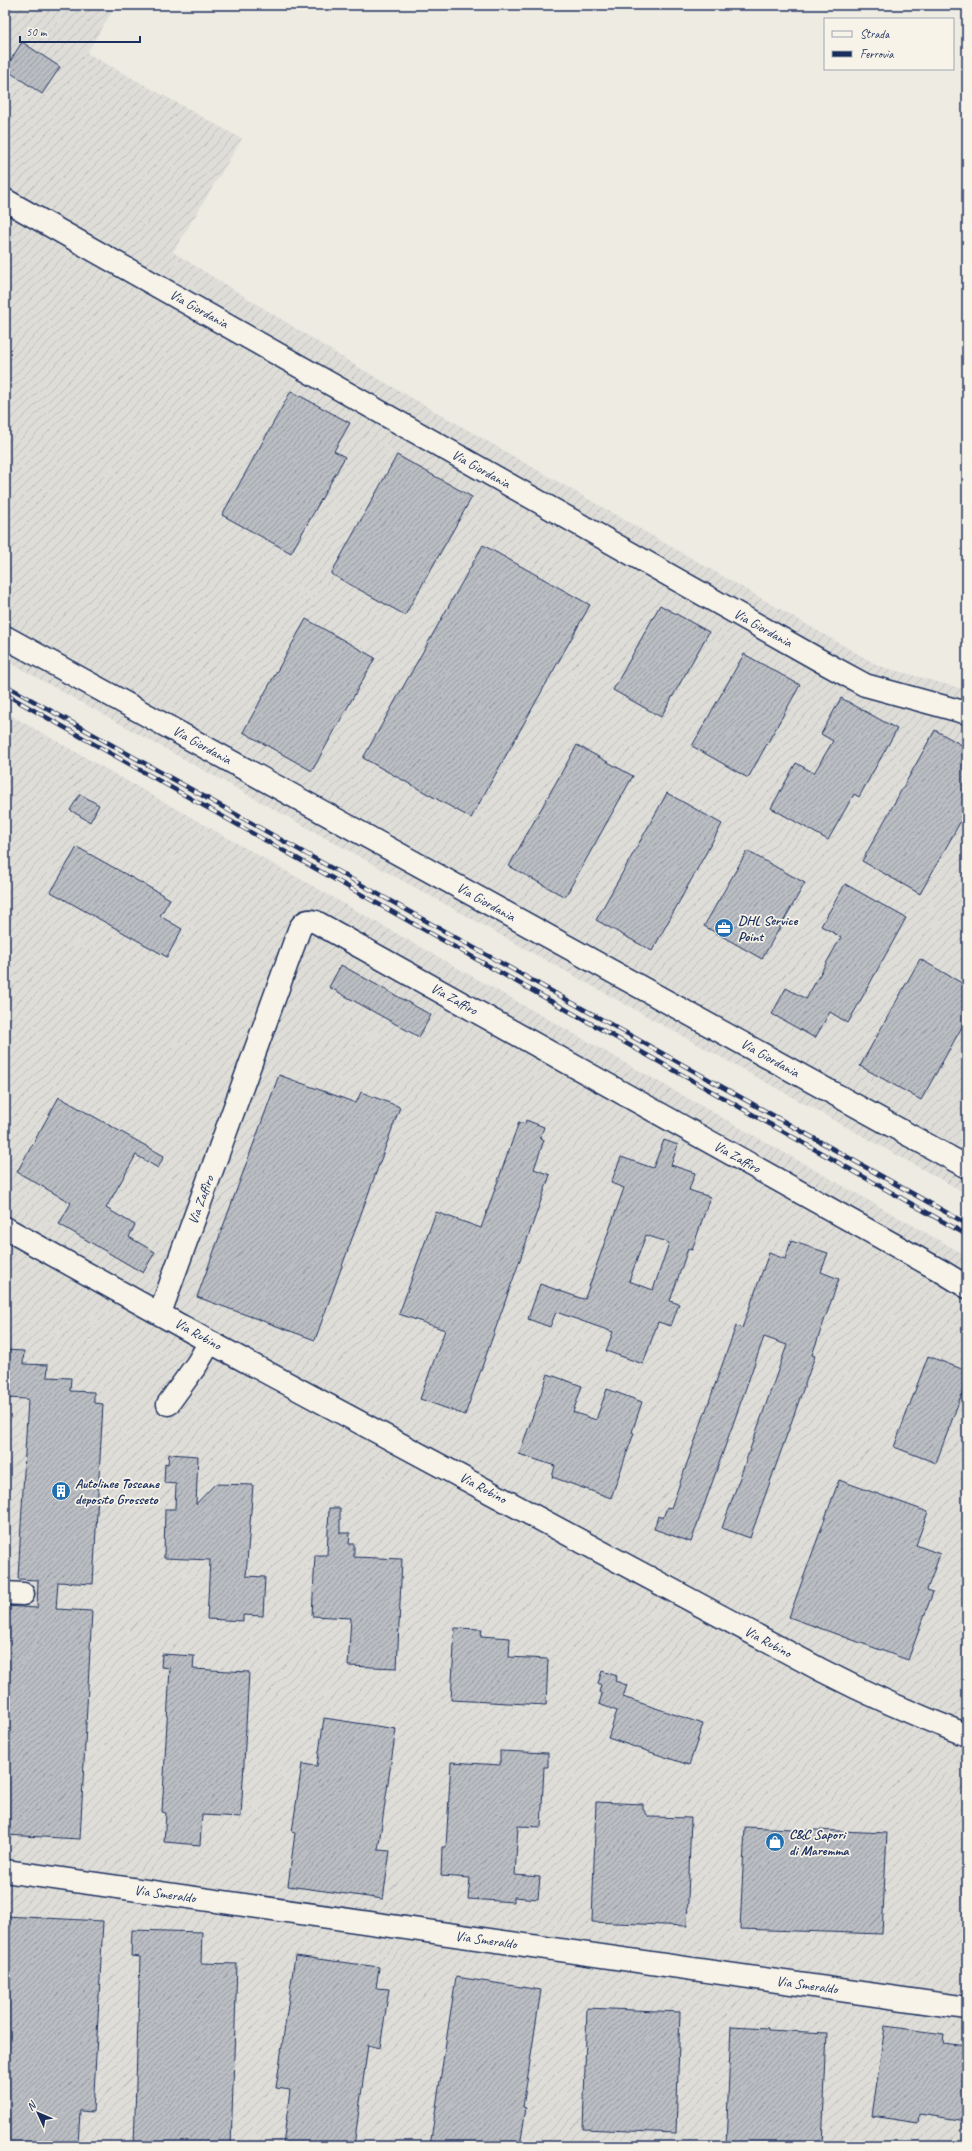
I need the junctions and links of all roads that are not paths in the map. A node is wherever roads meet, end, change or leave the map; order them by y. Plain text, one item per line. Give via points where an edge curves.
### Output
1 (5, 200) edge
2 (5, 637) edge
3 (967, 713) edge
4 (967, 1167) edge
5 (5, 1228) edge
6 (967, 1287) edge
7 (160, 1313) junction
8 (210, 1342) junction
9 (168, 1404) dead end
10 (967, 1735) edge
11 (5, 1872) edge
12 (967, 2008) edge

1 - 3 street, Via Giordania via 865,685
2 - 4 street, Via Giordania
5 - 7 street, Via Rubino
6 - 7 street, Via Zaffiro via 316,922 308,920 299,930
7 - 8 street, Via Rubino
8 - 9 street
8 - 10 street, Via Rubino via 821,1670 905,1711
11 - 12 street, Via Smeraldo

